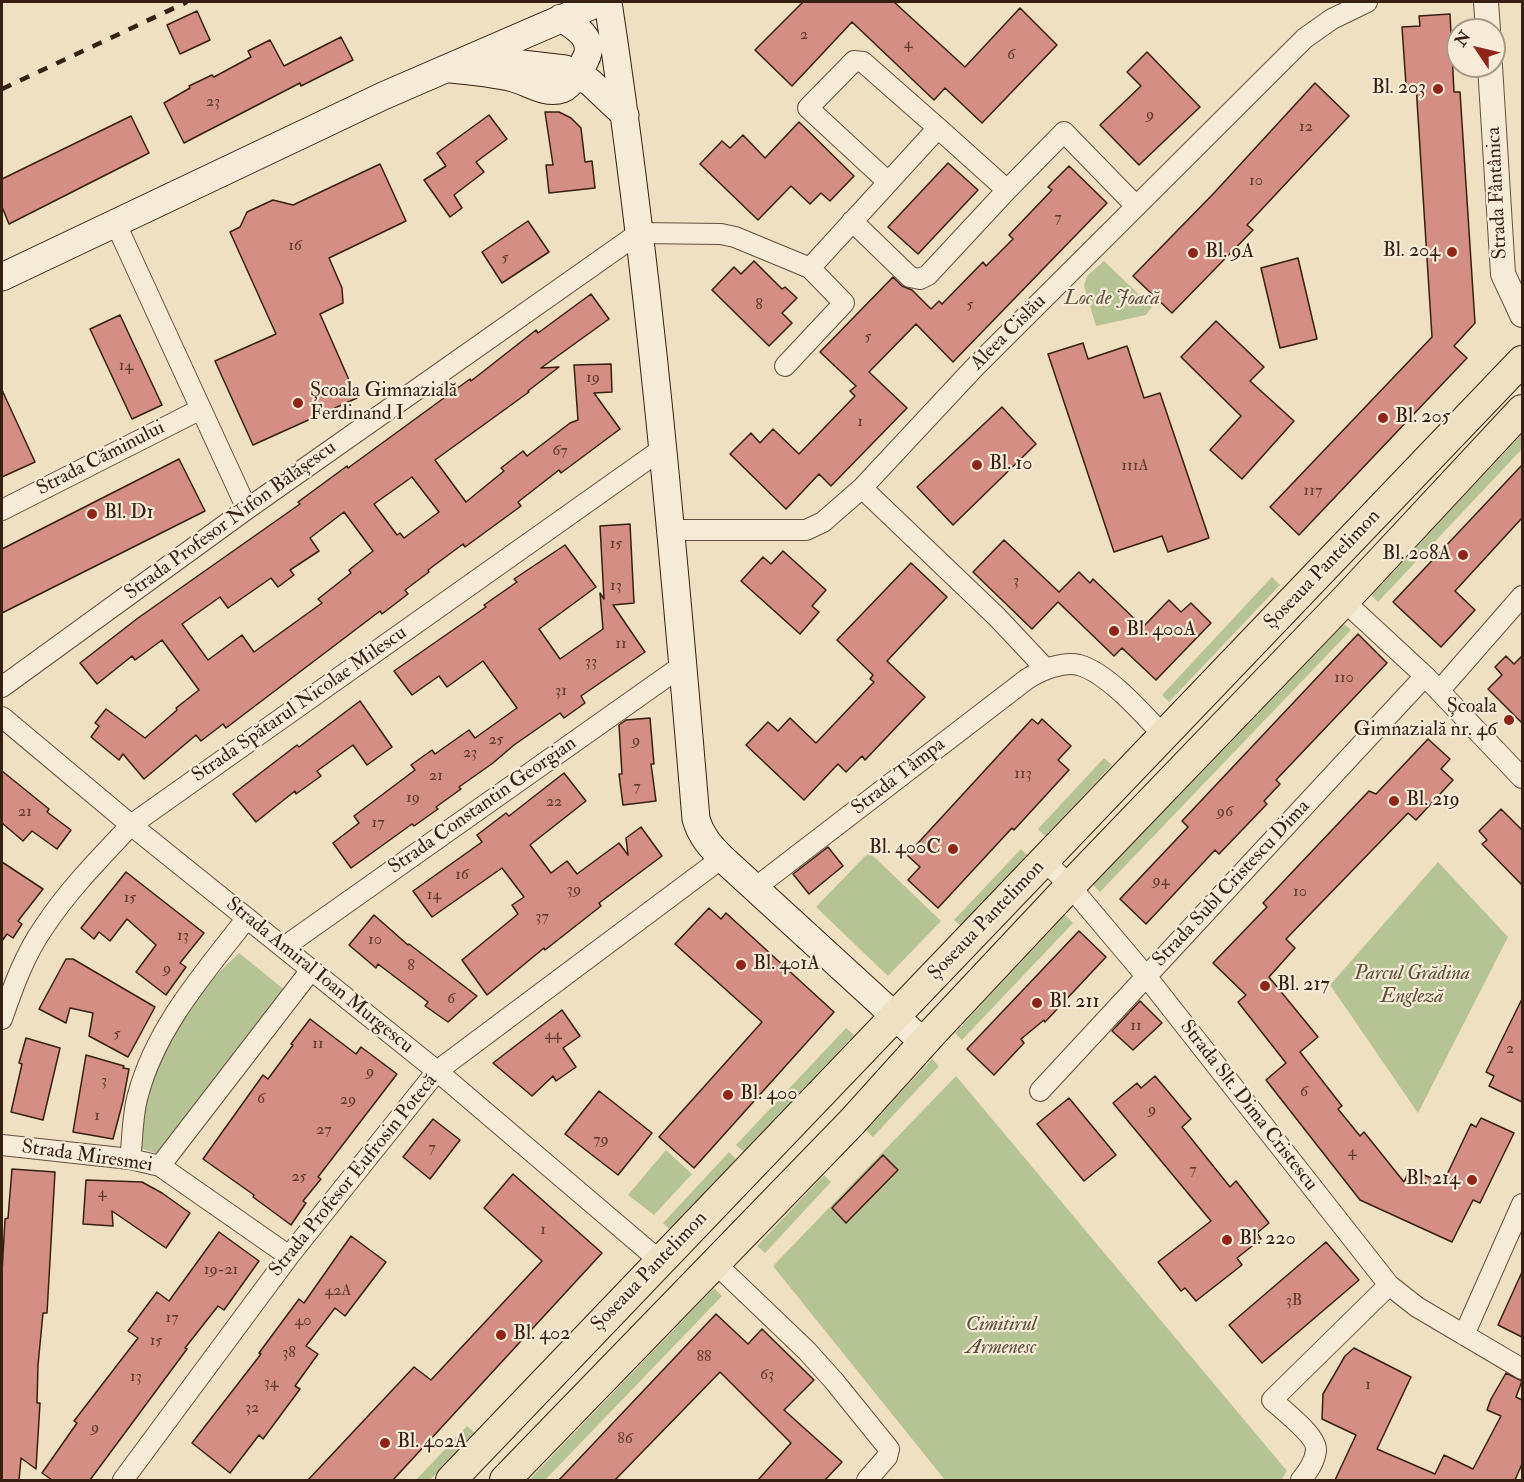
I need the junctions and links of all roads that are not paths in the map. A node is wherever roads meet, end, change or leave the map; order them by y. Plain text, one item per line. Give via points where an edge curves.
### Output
1 (600, 2) edge
2 (608, 2) edge
3 (1367, 2) edge
4 (1486, 2) edge
5 (561, 18) junction
6 (1487, 18) edge
7 (468, 59) junction
8 (443, 69) junction
9 (576, 75) junction
10 (1491, 78) edge
11 (625, 115) junction
12 (938, 128) junction
13 (888, 182) junction
14 (1007, 190) junction
15 (1136, 206) junction
16 (852, 221) junction
17 (116, 222) junction
18 (639, 234) junction
19 (810, 268) junction
20 (2, 277) edge
21 (1522, 315) edge
22 (1522, 361) edge
23 (785, 366) dead end
24 (201, 409) junction
25 (1522, 410) edge
26 (662, 448) junction
27 (862, 488) junction
28 (247, 508) junction
29 (2, 510) edge
30 (671, 530) junction
31 (1522, 596) edge
32 (1344, 602) junction
33 (683, 665) junction
34 (1045, 668) junction
35 (1432, 683) junction
36 (2, 687) edge
37 (2, 717) edge
38 (1164, 736) junction
39 (1522, 778) edge
40 (131, 825) junction
41 (722, 858) junction
42 (1045, 861) junction
43 (1070, 886) junction
44 (755, 888) junction
45 (247, 918) junction
46 (284, 947) junction
47 (311, 970) junction
48 (1146, 976) junction
49 (896, 1016) junction
50 (2, 1019) edge
51 (923, 1042) junction
52 (437, 1071) junction
53 (1040, 1091) dead end
54 (2, 1146) edge
55 (130, 1159) junction
56 (160, 1166) junction
57 (1522, 1204) edge
58 (289, 1256) junction
59 (660, 1261) junction
60 (715, 1263) junction
61 (1389, 1285) junction
62 (1464, 1335) junction
63 (1522, 1369) edge
64 (123, 1480) edge
65 (451, 1480) edge
66 (506, 1480) edge
67 (867, 1480) edge
68 (1302, 1480) edge

1 - 5 main road
2 - 11 main road
3 - 15 street, Aleea Cislău via 1305,38
4 - 6 street
5 - 7 main road
5 - 9 main road via 586,37 589,47
7 - 8 main road
7 - 9 main road via 565,69
8 - 9 main road via 516,78 552,89 562,89
8 - 17 main road
9 - 11 main road via 590,82
10 - 21 street, Strada Fântânica via 1503,274
11 - 18 main road
12 - 13 street
12 - 13 street via 858,60 808,108
12 - 14 street
13 - 16 street
14 - 15 street via 1064,132
14 - 16 street via 920,279 910,277
15 - 27 street, Aleea Cislău via 974,368
16 - 19 street
17 - 20 main road
17 - 24 street
18 - 19 street via 721,234
18 - 26 main road
18 - 28 street, Strada Profesor Nifon Bălășescu
19 - 23 street via 844,303
22 - 38 main road, Șoseaua Pantelimon
24 - 28 street
24 - 29 street, Strada Căminului
25 - 32 main road, Șoseaua Pantelimon
26 - 30 main road
26 - 40 street, Strada Spătarul Nicolae Milescu
27 - 30 street, Aleea Cislău via 823,522 806,530
27 - 34 street
28 - 36 street, Strada Profesor Nifon Bălășescu
30 - 33 main road
31 - 35 street, Strada Subl Cristescu Dima
32 - 35 street
32 - 43 main road, Șoseaua Pantelimon
33 - 41 main road via 696,819 699,831
33 - 46 street, Strada Constantin Georgian
34 - 38 street, Strada Tâmpa via 1078,664 1101,674
34 - 44 street, Strada Tâmpa
35 - 39 street
35 - 48 street, Strada Subl Cristescu Dima
37 - 40 street, Strada Amiral Ioan Murgescu
38 - 42 main road, Șoseaua Pantelimon
40 - 45 street, Strada Amiral Ioan Murgescu
40 - 50 street, Strada Spătarul Nicolae Milescu via 78,882 43,928 14,983
41 - 44 main road
41 - 52 street, Strada Profesor Eufrosin Potecă
42 - 43 street, Strada Slt. Dima Cristescu
42 - 49 main road, Șoseaua Pantelimon
43 - 48 street, Strada Slt. Dima Cristescu
43 - 51 main road, Șoseaua Pantelimon
44 - 49 main road
45 - 46 street, Strada Amiral Ioan Murgescu
45 - 55 street via 157,1042 137,1096
46 - 47 street, Strada Amiral Ioan Murgescu
47 - 52 street, Strada Amiral Ioan Murgescu
47 - 56 street
48 - 53 street, Strada Subl Cristescu Dima
48 - 61 street, Strada Slt. Dima Cristescu
49 - 51 main road
49 - 59 main road, Șoseaua Pantelimon
51 - 60 main road, Șoseaua Pantelimon via 852,1122
52 - 58 street, Strada Profesor Eufrosin Potecă
52 - 59 street, Strada Amiral Ioan Murgescu
54 - 55 street, Strada Miresmei
55 - 56 street, Strada Miresmei
56 - 58 street, Strada Miresmei
57 - 62 street
58 - 64 street, Strada Profesor Eufrosin Potecă
59 - 65 main road, Șoseaua Pantelimon
60 - 66 main road, Șoseaua Pantelimon
60 - 67 street via 821,1366 889,1449
61 - 62 street, Strada Slt. Dima Cristescu
61 - 68 street via 1272,1400 1313,1439 1316,1449 1312,1465
62 - 63 street, Strada Slt. Dima Cristescu

